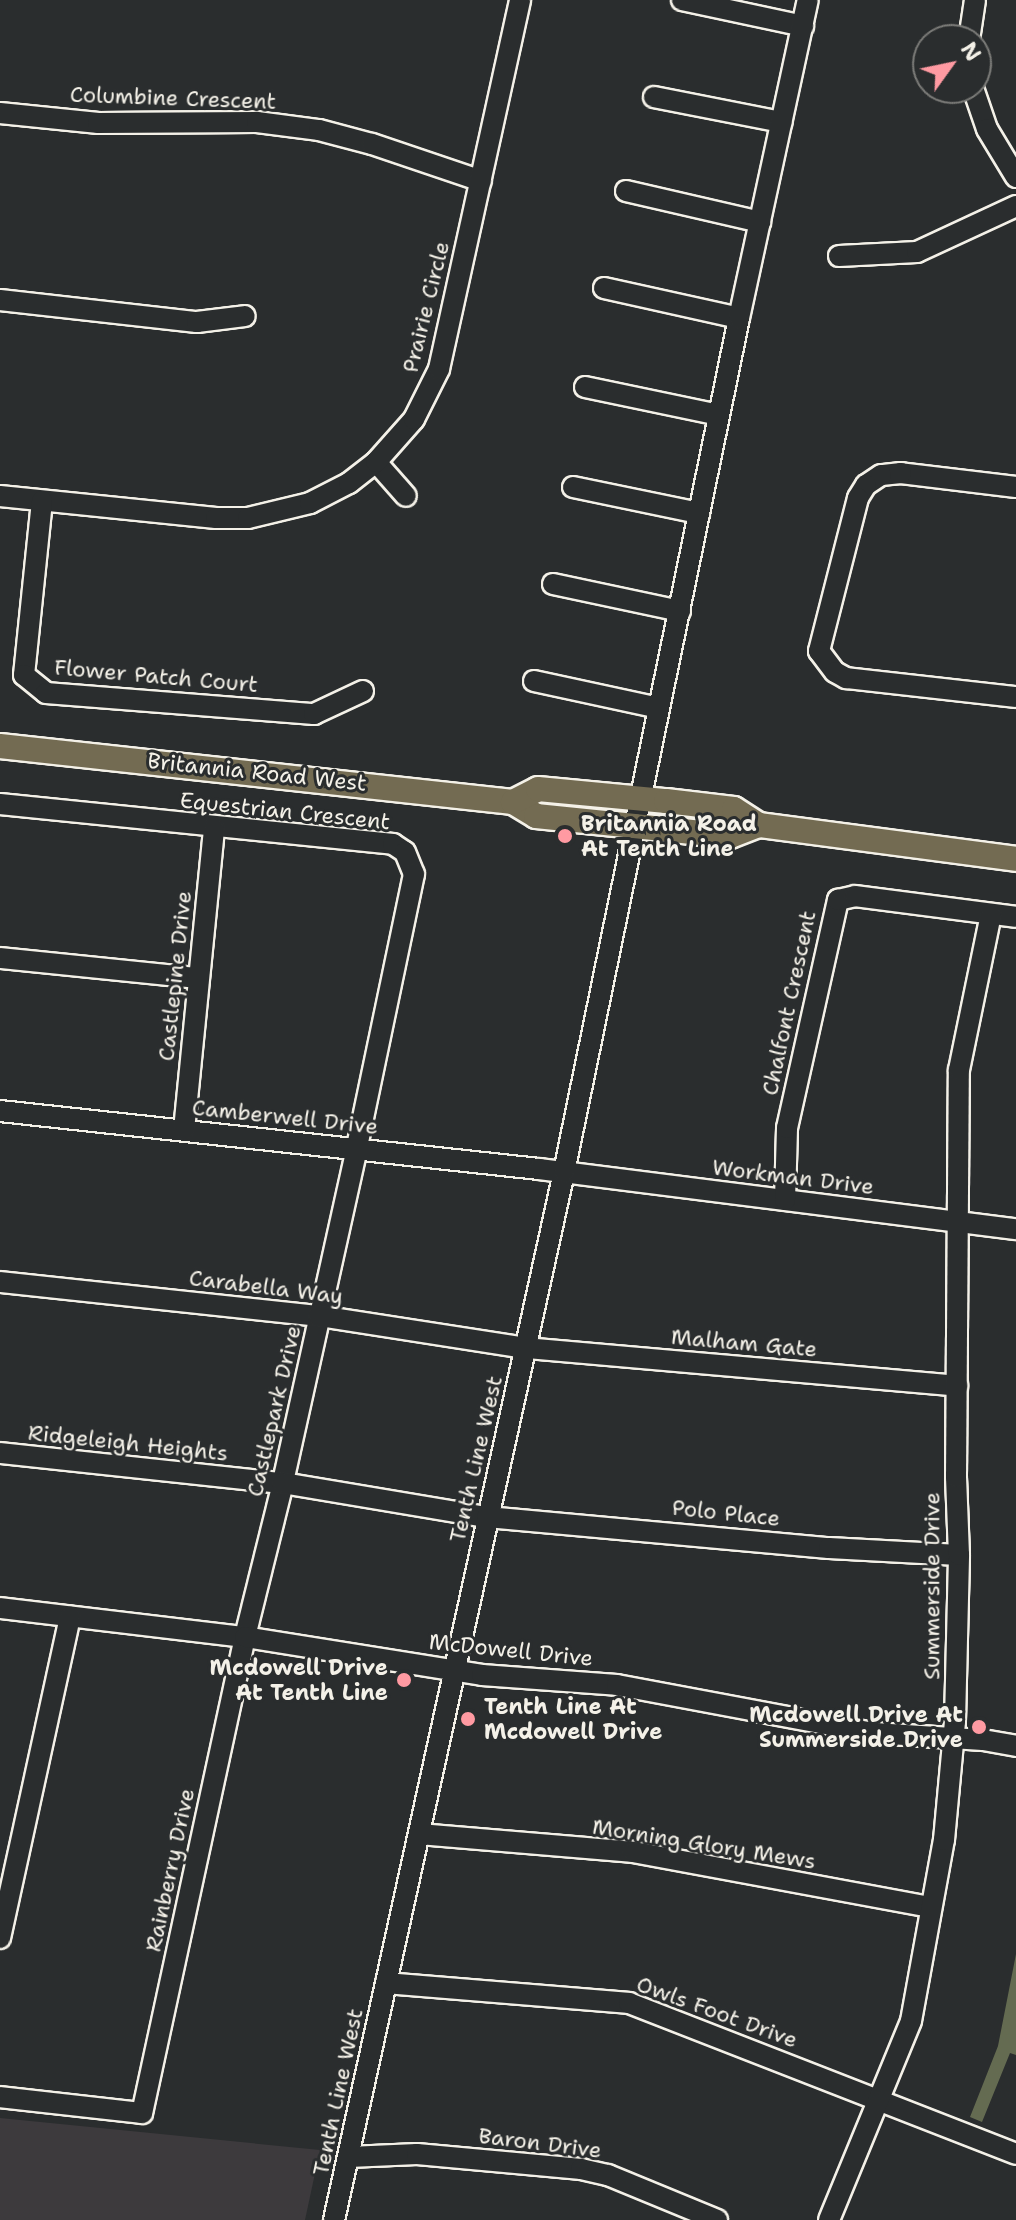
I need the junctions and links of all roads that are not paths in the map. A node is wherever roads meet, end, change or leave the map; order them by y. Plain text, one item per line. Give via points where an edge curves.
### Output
1 (520, 0) edge
2 (682, 0) edge
3 (808, 0) edge
4 (975, 0) edge
5 (971, 24) edge
6 (803, 26) junction
7 (654, 97) dead end
8 (978, 104) edge
9 (0, 113) edge
10 (782, 122) junction
11 (1016, 177) edge
12 (481, 181) junction
13 (626, 191) dead end
14 (1016, 206) edge
15 (760, 222) junction
16 (839, 256) dead end
17 (604, 288) dead end
18 (0, 300) edge
19 (245, 316) dead end
20 (739, 318) junction
21 (585, 387) dead end
22 (719, 415) junction
23 (376, 462) junction
24 (573, 487) dead end
25 (1016, 487) edge
26 (0, 496) edge
27 (406, 496) dead end
28 (42, 501) junction
29 (699, 513) junction
30 (553, 584) dead end
31 (680, 611) junction
32 (534, 681) dead end
33 (363, 691) dead end
34 (1016, 697) edge
35 (659, 708) junction
36 (0, 746) edge
37 (640, 798) junction
38 (513, 802) junction
39 (0, 804) edge
40 (759, 825) junction
41 (634, 826) junction
42 (214, 828) junction
43 (1016, 859) edge
44 (991, 914) junction
45 (1016, 917) edge
46 (0, 958) edge
47 (198, 978) junction
48 (0, 1111) edge
49 (184, 1130) junction
50 (357, 1148) junction
51 (564, 1172) junction
52 (785, 1200) junction
53 (956, 1221) junction
54 (1016, 1229) edge
55 (0, 1282) edge
56 (319, 1316) junction
57 (526, 1348) junction
58 (957, 1386) junction
59 (0, 1453) edge
60 (283, 1483) junction
61 (487, 1517) junction
62 (959, 1555) junction
63 (0, 1608) edge
64 (70, 1617) junction
65 (245, 1637) junction
66 (456, 1671) junction
67 (954, 1738) junction
68 (1016, 1746) edge
69 (420, 1834) junction
70 (931, 1907) junction
71 (0, 1938) edge
72 (386, 1983) junction
73 (0, 2097) edge
74 (876, 2099) junction
75 (1016, 2154) edge
76 (349, 2157) junction
77 (334, 2220) edge
78 (717, 2220) edge
79 (829, 2220) edge

1 - 12 street, Prairie Circle
2 - 6 street
3 - 6 street, Tenth Line West
4 - 5 street
6 - 10 street, Tenth Line West
7 - 10 street
8 - 11 street
9 - 12 street, Columbine Crescent via 98,123 257,122 319,130
10 - 15 street, Tenth Line West
12 - 23 street, Prairie Circle via 433,385 414,419
13 - 15 street
14 - 16 street via 917,252
15 - 20 street, Tenth Line West
17 - 20 street
18 - 19 street via 197,322
20 - 22 street, Tenth Line West
21 - 22 street
22 - 29 street, Tenth Line West
23 - 27 street
23 - 28 street, Prairie Circle via 333,492 262,516 216,518
24 - 29 street
25 - 34 street via 901,473 881,475 866,485 858,498 819,651 846,678
26 - 28 street, Prairie Circle
28 - 33 street, Flower Patch Court via 24,675 46,693 314,714
29 - 31 street, Tenth Line West
30 - 31 street
31 - 35 street, Tenth Line West
32 - 35 street
35 - 37 street, Tenth Line West
36 - 38 main road, Britannia Road West
37 - 38 main road, Britannia Road West via 538,789
37 - 40 main road, Britannia Road West via 734,809
37 - 41 street, Tenth Line West
38 - 41 main road, Britannia Road West via 536,816
39 - 42 street, Equestrian Crescent
40 - 41 main road, Britannia Road West via 730,836
40 - 43 main road, Britannia Road West
41 - 51 street, Tenth Line West
42 - 47 street, Castlepine Drive
42 - 50 street, Equestrian Crescent via 393,844 411,861 414,874
44 - 45 street, Chalfont Crescent
44 - 52 street, Chalfont Crescent via 855,896 838,900 787,1128
44 - 53 street, Summerside Drive via 959,1070
46 - 47 street
47 - 49 street, Castlepine Drive
48 - 49 street, Camberwell Drive
49 - 50 street, Camberwell Drive
50 - 51 street, Camberwell Drive
50 - 56 street, Castlepark Drive
51 - 52 street, Workman Drive
51 - 57 street, Tenth Line West
52 - 53 street, Workman Drive
53 - 54 street, Workman Drive
53 - 58 street, Summerside Drive
55 - 56 street, Carabella Way
56 - 57 street, Carabella Way
56 - 60 street, Castlepark Drive
57 - 58 street, Malham Gate
57 - 61 street, Tenth Line West
58 - 62 street, Summerside Drive
59 - 60 street, Ridgeleigh Heights
60 - 61 street, Ridgeleigh Heights
60 - 65 street, Castlepark Drive
61 - 62 street, Polo Place
61 - 66 street, Tenth Line West
62 - 67 street, Summerside Drive
63 - 64 street, McDowell Drive
64 - 65 street, McDowell Drive
64 - 71 street
65 - 66 street, McDowell Drive
65 - 73 street, Rainberry Drive via 142,2113
66 - 67 street, McDowell Drive via 617,1685 846,1729
66 - 69 street, Tenth Line West
67 - 68 street, McDowell Drive
67 - 70 street, Summerside Drive
69 - 70 street, Morning Glory Mews via 633,1852
69 - 72 street, Tenth Line West
70 - 74 street, Summerside Drive via 911,2021
72 - 74 street, Owls Foot Drive via 629,2003
72 - 76 street, Tenth Line West
74 - 75 street, Owls Foot Drive
74 - 79 street, Summerside Drive
76 - 77 street, Tenth Line West
76 - 78 street, Baron Drive via 417,2154 581,2169

